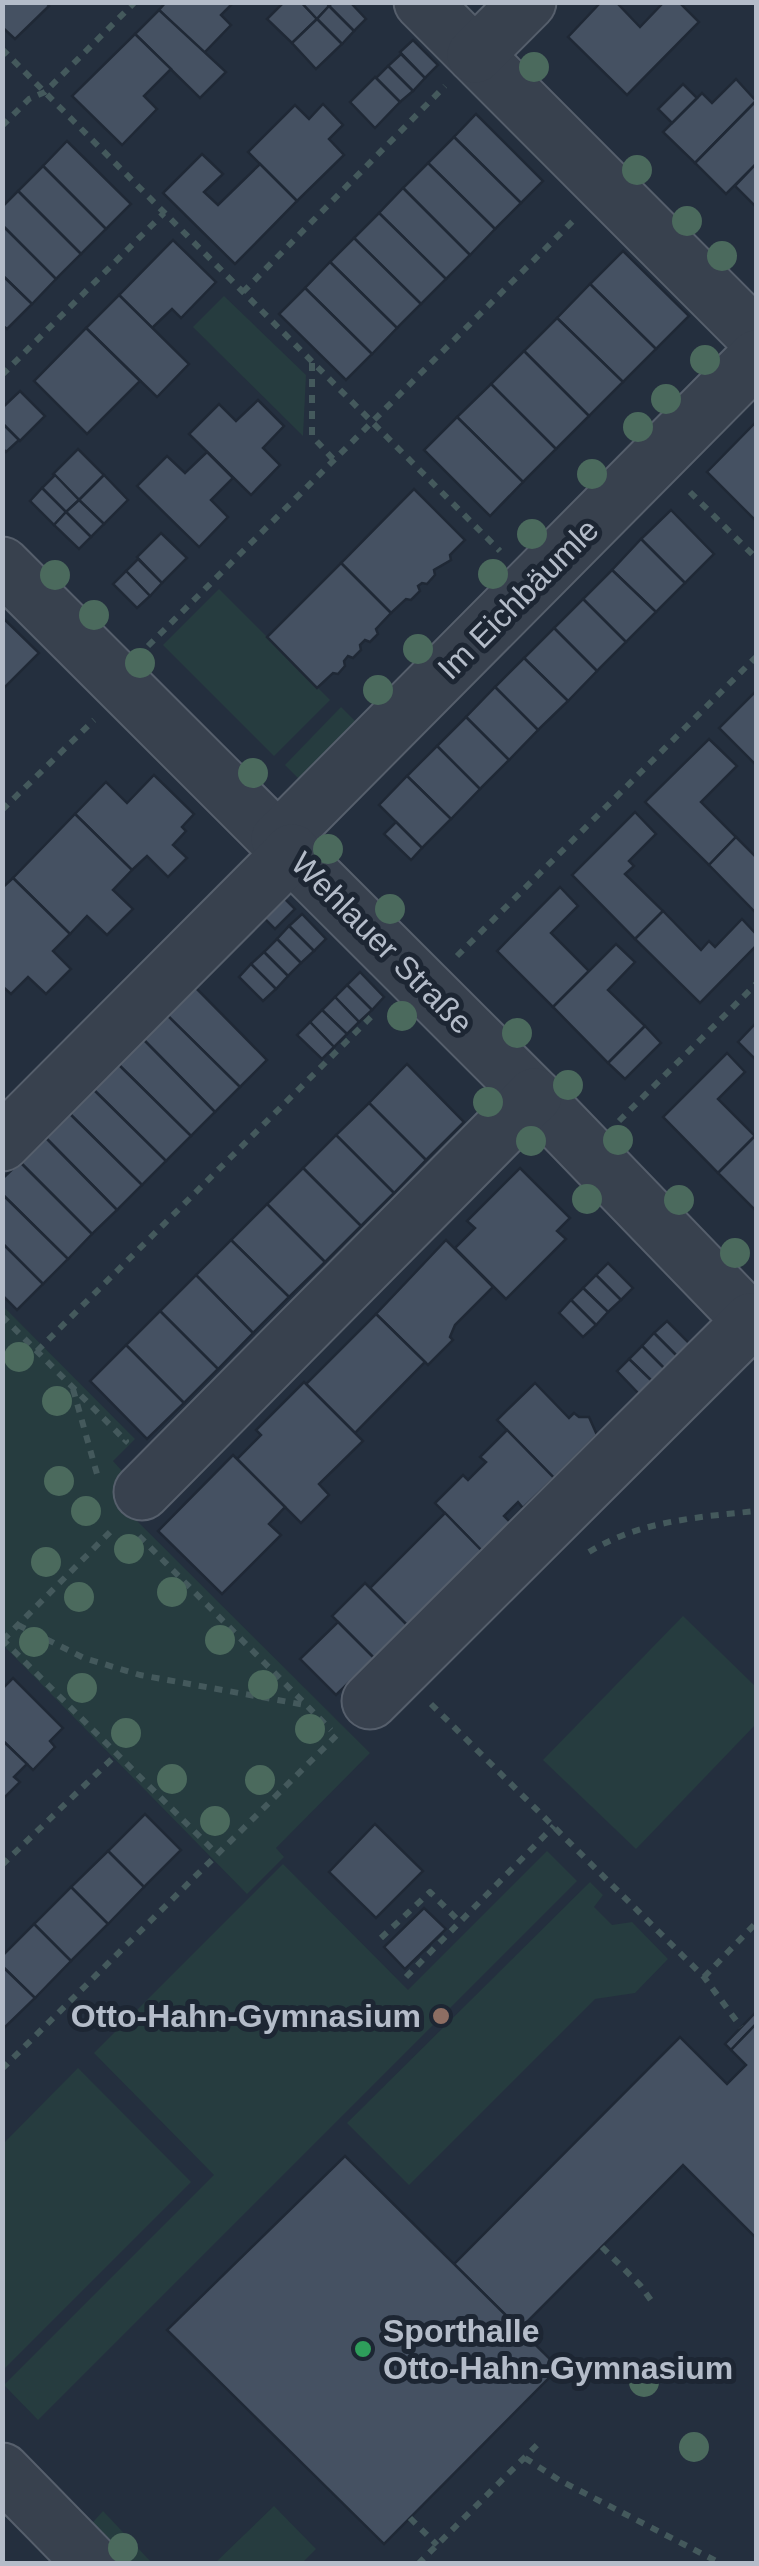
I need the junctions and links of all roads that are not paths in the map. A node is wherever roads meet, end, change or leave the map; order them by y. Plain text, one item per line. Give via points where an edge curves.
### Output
1 (422, 2) edge
2 (528, 2) edge
3 (475, 55) junction
4 (756, 337) edge
5 (756, 358) edge
6 (2, 565) edge
7 (286, 846) junction
8 (534, 1096) junction
9 (2, 1143) edge
10 (754, 1323) edge
11 (121, 1495) road end
12 (385, 1687) road end
13 (2, 2471) edge
14 (92, 2564) edge

1 - 3 street
2 - 3 street
3 - 4 street
5 - 7 street, Im Eichbäumle
6 - 7 street, Wehlauer Straße
7 - 8 street, Wehlauer Straße
7 - 9 street, Im Eichbäumle
8 - 10 street, Wehlauer Straße
8 - 11 street
10 - 12 street
13 - 14 street

